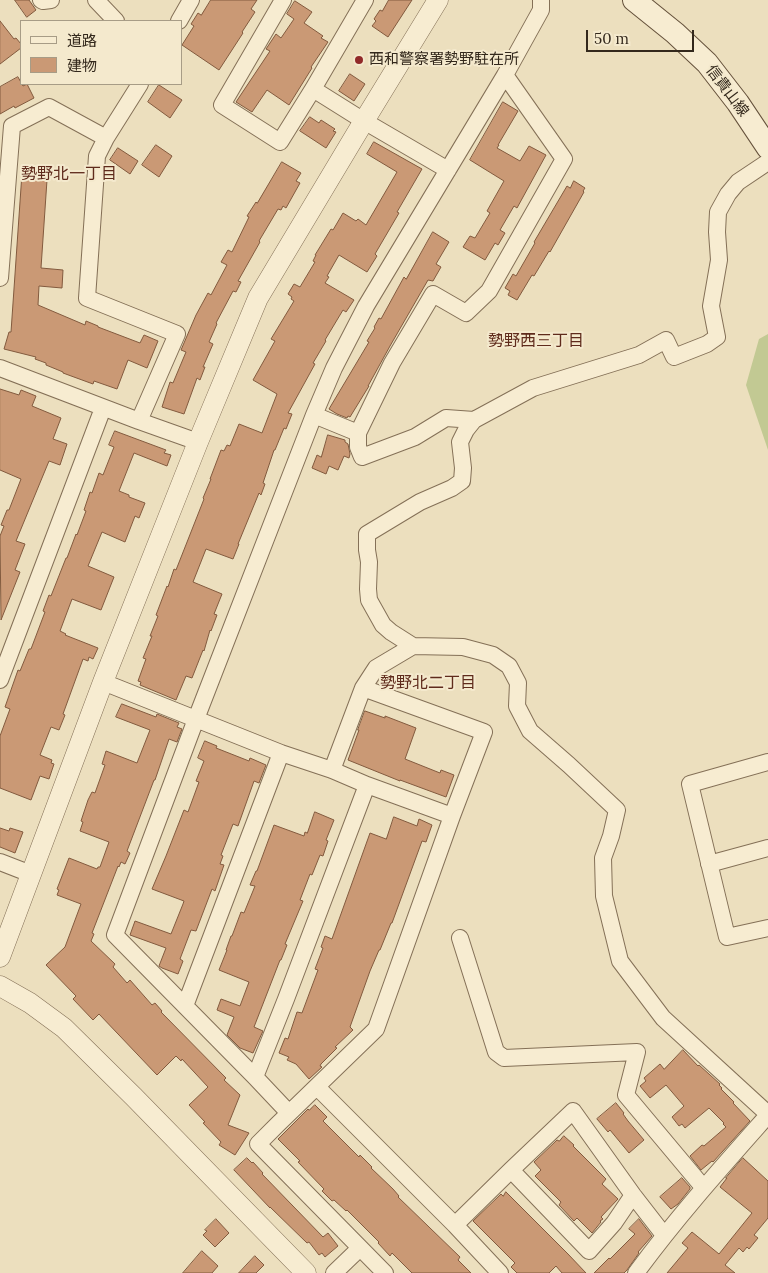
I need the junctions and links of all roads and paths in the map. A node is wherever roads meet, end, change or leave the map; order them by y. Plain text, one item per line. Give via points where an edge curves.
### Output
1 (41, 0) edge
2 (51, 0) edge
3 (96, 0) edge
4 (191, 0) edge
5 (283, 0) edge
6 (365, 0) edge
7 (438, 0) edge
8 (541, 0) edge
9 (634, 0) edge
10 (115, 20) edge
11 (180, 20) edge
12 (506, 75) junction
13 (139, 85) edge
14 (314, 89) junction
15 (364, 121) junction
16 (106, 138) junction
17 (768, 148) edge
18 (768, 162) edge
19 (448, 170) junction
20 (0, 278) edge
21 (0, 368) edge
22 (103, 408) junction
23 (314, 415) junction
24 (474, 420) junction
25 (139, 421) junction
26 (358, 433) junction
27 (198, 442) junction
28 (413, 646) junction
29 (0, 680) edge
30 (103, 682) junction
31 (364, 688) junction
32 (196, 719) junction
33 (282, 753) junction
34 (768, 762) edge
35 (332, 770) junction
36 (367, 785) junction
37 (452, 816) junction
38 (768, 848) edge
39 (0, 862) edge
40 (709, 864) junction
41 (31, 874) junction
42 (768, 928) edge
43 (460, 938) dead end
44 (0, 957) edge
45 (0, 986) edge
46 (185, 1006) junction
47 (255, 1077) junction
48 (317, 1087) junction
49 (288, 1113) junction
50 (768, 1115) edge
51 (510, 1170) junction
52 (703, 1187) junction
53 (633, 1195) junction
54 (455, 1226) junction
55 (664, 1235) junction
56 (360, 1248) junction
57 (306, 1273) edge
58 (334, 1273) edge
59 (385, 1273) edge
60 (500, 1273) edge
61 (636, 1273) edge

1 - 2 street
3 - 10 street
4 - 11 street
5 - 14 street via 222,105 280,142
6 - 14 street
7 - 15 street
8 - 12 street via 541,10
9 - 17 main road, 信貴山線 via 707,63
12 - 19 street
12 - 26 street via 564,159 489,291 466,313 433,294 392,363
13 - 16 street
14 - 15 street
15 - 19 street
15 - 27 street via 258,298
16 - 20 street via 49,108 12,126
16 - 25 street via 97,156 87,298 177,334
18 - 24 street via 738,182 718,212 719,260 711,306 717,337 674,357 666,340 639,355 533,388
19 - 23 street via 366,306
21 - 22 street
22 - 25 street
22 - 29 street
23 - 26 street
23 - 32 street
24 - 26 street via 446,418 415,437 362,457
24 - 28 street via 460,442 462,481 367,534 369,600 383,625
25 - 27 street
27 - 30 street
28 - 31 street via 376,668
28 - 50 street via 463,647 493,655 509,666 518,683 517,706 530,731 617,810 603,858 604,896 620,961 663,1018
30 - 32 street
30 - 41 street
31 - 35 street
31 - 37 street via 484,732
32 - 33 street
32 - 46 street via 115,936
33 - 35 street
33 - 46 street
34 - 40 street via 690,784
35 - 36 street
36 - 37 street
36 - 47 street
37 - 48 street via 376,1029
38 - 40 street
39 - 41 street
40 - 42 street via 727,937
41 - 44 street
43 - 52 street via 496,1052 504,1058 637,1052 626,1095
45 - 57 street via 64,1028
46 - 47 street
47 - 49 street
48 - 49 street
48 - 54 street
49 - 56 street via 258,1144
50 - 52 street
51 - 53 street via 589,1251
51 - 53 street via 574,1111
51 - 54 street
52 - 55 street
53 - 55 street
54 - 60 street
55 - 61 street
56 - 58 street
56 - 59 street

